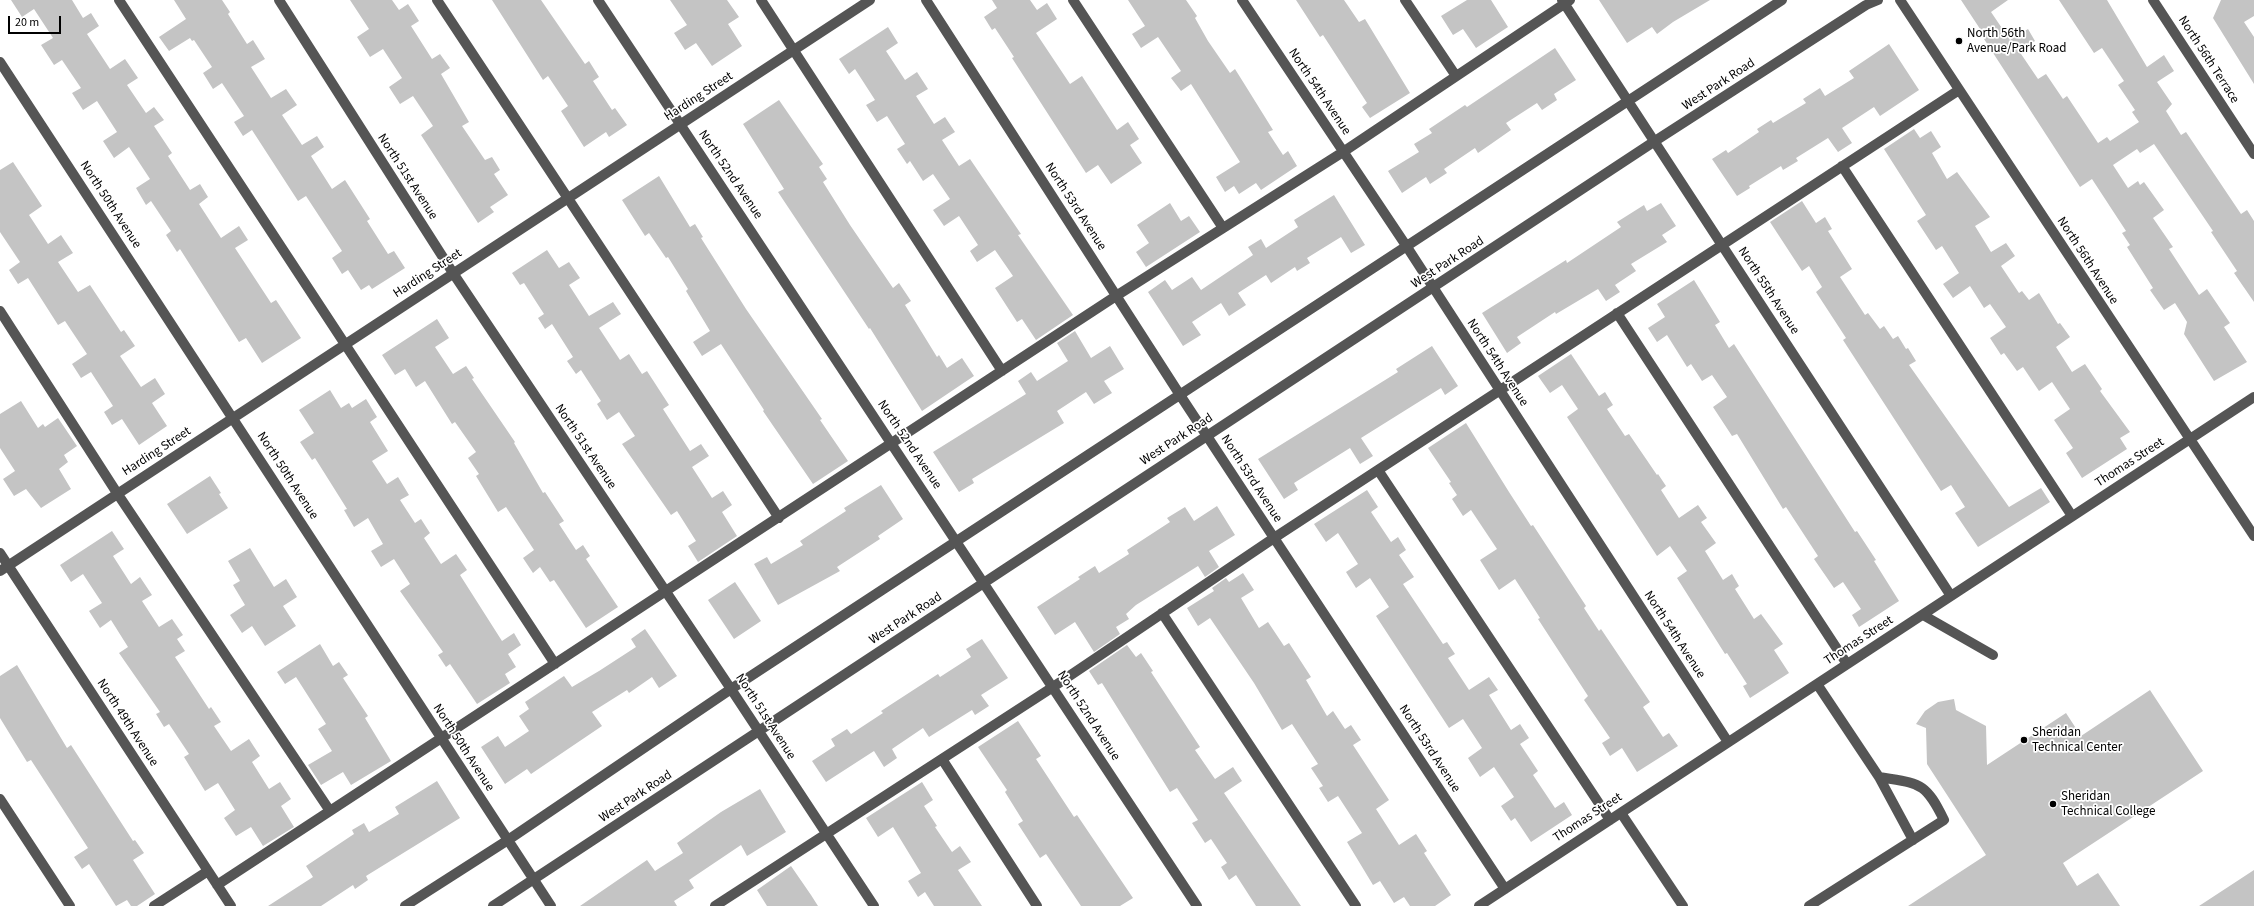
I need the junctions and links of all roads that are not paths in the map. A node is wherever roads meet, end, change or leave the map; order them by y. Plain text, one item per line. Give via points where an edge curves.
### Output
1 (119, 0) edge
2 (279, 0) edge
3 (437, 0) edge
4 (598, 0) edge
5 (760, 0) edge
6 (870, 0) edge
7 (926, 0) edge
8 (1073, 0) edge
9 (1242, 0) edge
10 (1405, 0) edge
11 (1782, 0) edge
12 (1878, 0) edge
13 (1900, 0) edge
14 (2153, 0) edge
15 (1566, 1) edge
16 (794, 50) junction
17 (0, 62) edge
18 (1456, 76) junction
19 (1959, 90) junction
20 (1629, 101) junction
21 (681, 125) junction
22 (1655, 141) junction
23 (1343, 152) junction
24 (2254, 154) edge
25 (1842, 166) junction
26 (567, 199) junction
27 (1223, 228) junction
28 (1722, 244) junction
29 (1407, 247) junction
30 (453, 273) junction
31 (1433, 288) junction
32 (1116, 296) junction
33 (0, 311) edge
34 (1617, 313) junction
35 (345, 344) junction
36 (1002, 371) junction
37 (1500, 390) junction
38 (1180, 395) junction
39 (2254, 397) edge
40 (233, 417) junction
41 (1207, 436) junction
42 (2189, 440) junction
43 (892, 443) junction
44 (1378, 470) junction
45 (117, 493) junction
46 (2072, 516) junction
47 (779, 518) junction
48 (2254, 536) edge
49 (1274, 538) junction
50 (958, 541) junction
51 (0, 553) edge
52 (4, 568) edge
53 (985, 582) junction
54 (666, 591) junction
55 (1951, 596) junction
56 (1162, 613) junction
57 (1923, 615) junction
58 (1993, 655) dead end
59 (555, 664) junction
60 (1847, 664) junction
61 (1818, 684) junction
62 (1053, 687) junction
63 (731, 689) junction
64 (760, 732) junction
65 (441, 737) junction
66 (1728, 742) junction
67 (942, 759) junction
68 (1879, 777) junction
69 (0, 799) edge
70 (330, 811) junction
71 (1621, 813) junction
72 (1610, 820) junction
73 (827, 834) junction
74 (508, 840) junction
75 (1913, 840) junction
76 (208, 871) junction
77 (533, 879) junction
78 (217, 885) junction
79 (1505, 889) junction
80 (70, 906) edge
81 (154, 906) edge
82 (231, 906) edge
83 (404, 906) edge
84 (492, 906) edge
85 (551, 906) edge
86 (716, 906) edge
87 (874, 906) edge
88 (1037, 906) edge
89 (1197, 906) edge
90 (1356, 906) edge
91 (1479, 906) edge
92 (1683, 906) edge
93 (1809, 906) edge

1 - 35 street
2 - 30 street, North 51st Avenue
3 - 26 street
4 - 21 street, North 52nd Avenue
5 - 16 street
6 - 16 street, Harding Street
7 - 32 street, North 53rd Avenue
8 - 27 street
9 - 23 street, North 54th Avenue
10 - 18 street
11 - 20 street
12 - 22 street, West Park Road
13 - 19 street, North 56th Avenue
14 - 24 street, North 56th Terrace
15 - 18 street
15 - 20 street, North 55th Avenue
16 - 21 street, Harding Street
16 - 36 street
17 - 40 street, North 50th Avenue
18 - 23 street
19 - 25 street
19 - 42 street, North 56th Avenue
20 - 22 street, North 55th Avenue
20 - 29 street
21 - 26 street, Harding Street
21 - 43 street, North 52nd Avenue
22 - 28 street, North 55th Avenue
22 - 31 street, West Park Road
23 - 27 street
23 - 29 street, North 54th Avenue
25 - 28 street
25 - 46 street
26 - 30 street, Harding Street
26 - 47 street
27 - 32 street
28 - 34 street
28 - 55 street, North 55th Avenue
29 - 31 street, North 54th Avenue
29 - 38 street
30 - 35 street, Harding Street
30 - 54 street, North 51st Avenue
31 - 37 street, North 54th Avenue
31 - 41 street, West Park Road
32 - 36 street
32 - 38 street, North 53rd Avenue
33 - 45 street
34 - 37 street
34 - 60 street
35 - 40 street, Harding Street
35 - 59 street
36 - 43 street
37 - 44 street
37 - 66 street, North 54th Avenue
38 - 41 street, North 53rd Avenue
38 - 50 street
39 - 42 street, Thomas Street
40 - 45 street, Harding Street
40 - 65 street, North 50th Avenue
41 - 49 street, North 53rd Avenue
41 - 53 street, West Park Road
42 - 46 street, Thomas Street
42 - 48 street, North 56th Avenue
43 - 47 street
43 - 50 street, North 52nd Avenue
44 - 49 street
44 - 72 street
45 - 52 street, Harding Street
45 - 70 street
46 - 55 street, Thomas Street
47 - 54 street
49 - 56 street
49 - 79 street, North 53rd Avenue
50 - 53 street, North 52nd Avenue
50 - 63 street
51 - 52 street, North 49th Avenue
52 - 76 street, North 49th Avenue
53 - 62 street, North 52nd Avenue
53 - 64 street, West Park Road
54 - 59 street
54 - 63 street, North 51st Avenue
55 - 57 street, Thomas Street
56 - 62 street
56 - 90 street
57 - 58 street
57 - 60 street, Thomas Street
59 - 65 street
60 - 61 street, Thomas Street
61 - 66 street, Thomas Street
61 - 68 street
62 - 67 street
62 - 89 street, North 52nd Avenue
63 - 64 street, North 51st Avenue
63 - 74 street
64 - 73 street, North 51st Avenue
64 - 77 street, West Park Road
65 - 70 street
65 - 74 street, North 50th Avenue
66 - 71 street, Thomas Street
67 - 73 street
67 - 88 street
68 - 75 street
68 - 75 street via 1916,783 1933,796 1944,820
69 - 80 street
70 - 78 street
71 - 72 street, Thomas Street
71 - 92 street
72 - 79 street, Thomas Street
73 - 86 street
73 - 87 street, North 51st Avenue
74 - 77 street, North 50th Avenue
74 - 83 street
75 - 93 street
76 - 78 street, North 49th Avenue
76 - 81 street
77 - 84 street, West Park Road
77 - 85 street, North 50th Avenue
78 - 82 street, North 49th Avenue
79 - 91 street, Thomas Street

